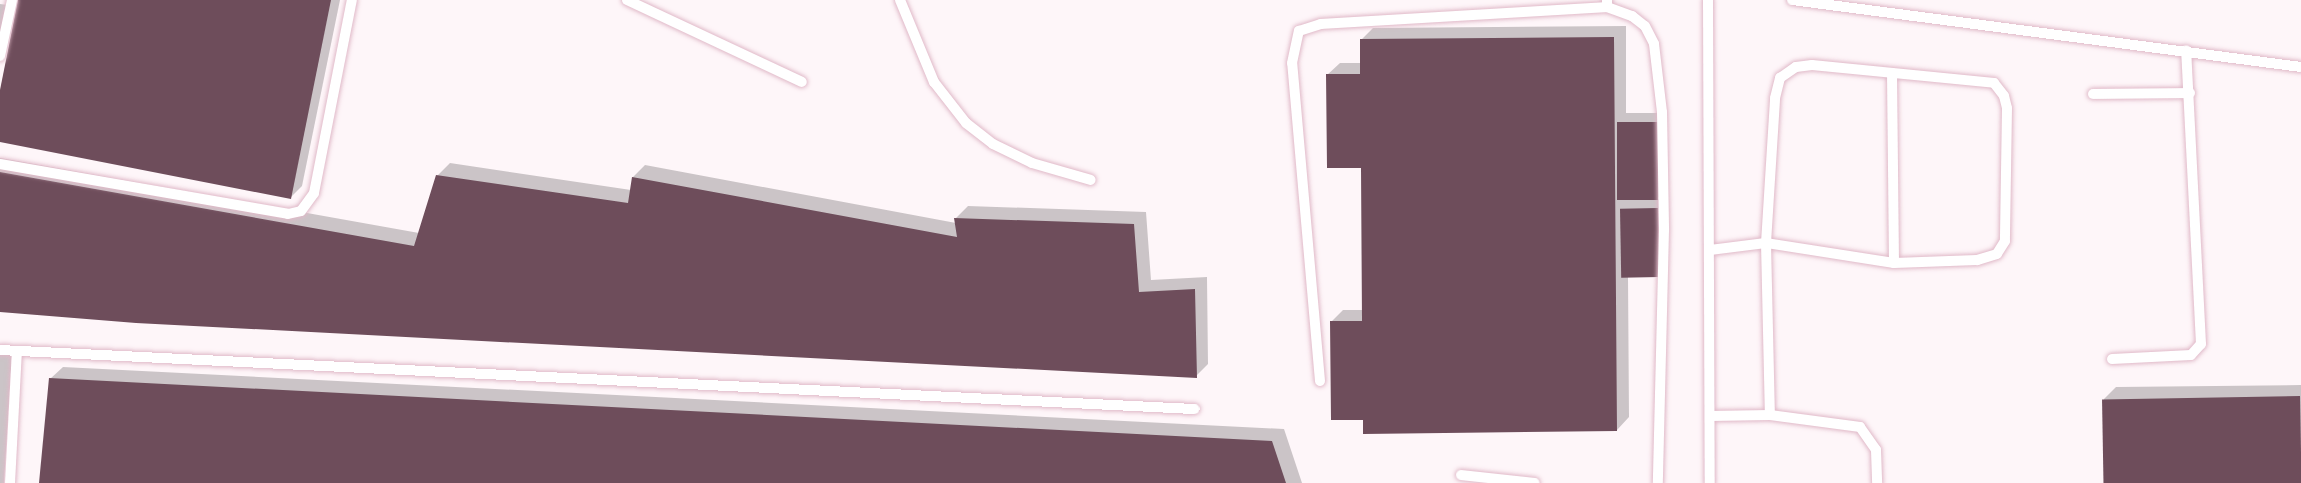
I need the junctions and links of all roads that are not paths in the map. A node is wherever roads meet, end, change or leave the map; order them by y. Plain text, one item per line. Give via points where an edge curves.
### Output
1 (12, 0) edge
2 (352, 0) edge
3 (627, 0) edge
4 (900, 0) edge
5 (1708, 0) edge
6 (1792, 0) edge
7 (1607, 4) edge
8 (2186, 50) junction
9 (0, 56) edge
10 (2301, 67) edge
11 (1892, 73) junction
12 (802, 82) dead end
13 (2190, 93) junction
14 (2093, 94) dead end
15 (0, 164) edge
16 (1091, 180) dead end
17 (1766, 243) junction
18 (1710, 250) junction
19 (1894, 263) junction
20 (0, 350) edge
21 (17, 351) junction
22 (2112, 359) dead end
23 (1320, 381) dead end
24 (1195, 410) dead end
25 (1770, 415) junction
26 (1710, 416) junction
27 (1461, 475) dead end
28 (10, 483) edge
29 (1535, 483) edge
30 (1658, 483) edge
31 (1710, 483) edge
32 (1877, 483) edge

1 - 9 lane
2 - 15 lane via 314,193 301,211 288,214
3 - 12 lane
4 - 16 lane via 934,82 966,123 993,144 1032,163
5 - 18 lane
6 - 8 lane
7 - 23 lane via 1321,24 1299,31 1292,63
7 - 30 lane via 1645,26 1654,44 1662,112 1664,230
8 - 10 lane
8 - 13 lane
11 - 17 lane via 1812,65 1796,67 1780,78 1775,98
11 - 19 lane
11 - 19 lane via 1994,83 2007,108 2005,241 1997,254 1977,260
13 - 14 lane
13 - 22 lane via 2201,344 2191,355
17 - 18 lane
17 - 19 lane
17 - 25 lane
18 - 26 lane
20 - 21 lane
21 - 24 lane
21 - 28 lane
25 - 26 lane
25 - 32 lane via 1860,427 1876,450
26 - 31 lane
27 - 29 lane

